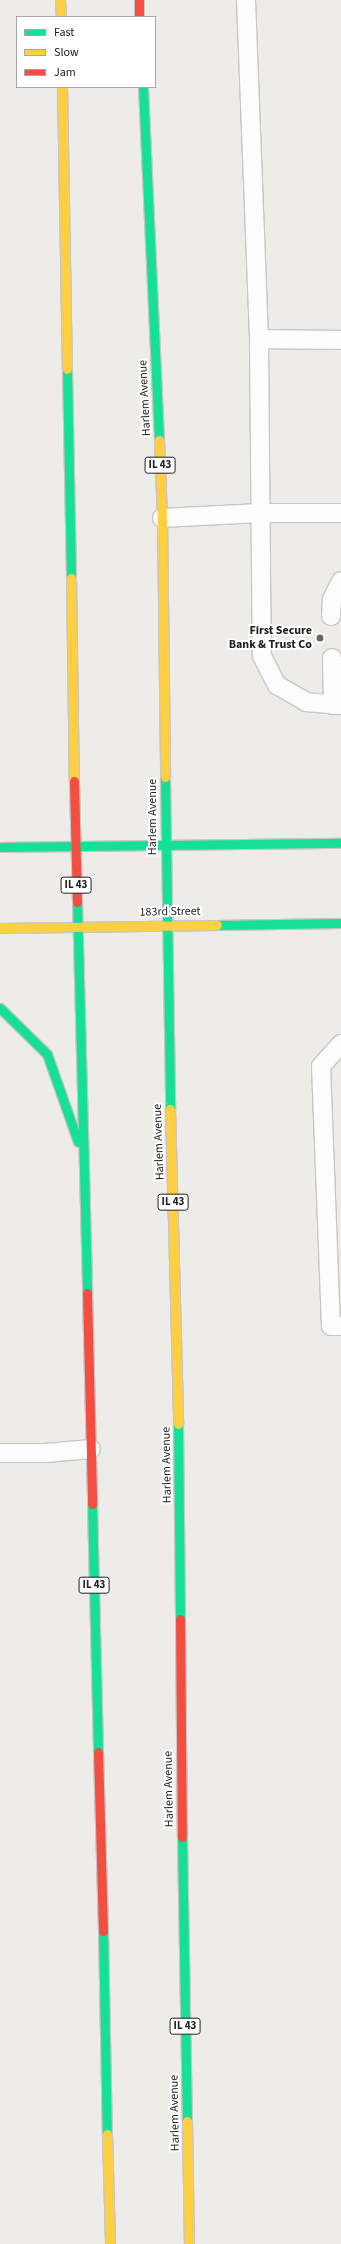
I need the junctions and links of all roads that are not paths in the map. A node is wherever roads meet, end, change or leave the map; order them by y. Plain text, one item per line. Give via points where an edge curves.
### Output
1 (60, 0) edge
2 (139, 0) edge
3 (246, 0) edge
4 (60, 16) edge
5 (140, 16) edge
6 (62, 88) edge
7 (143, 88) edge
8 (259, 340) junction
9 (341, 340) edge
10 (341, 512) edge
11 (260, 513) junction
12 (162, 518) junction
13 (341, 581) edge
14 (331, 616) dead end
15 (332, 658) dead end
16 (337, 705) edge
17 (341, 843) edge
18 (165, 844) junction
19 (75, 845) junction
20 (0, 846) edge
21 (341, 923) edge
22 (166, 924) junction
23 (77, 926) junction
24 (0, 928) edge
25 (0, 1008) edge
26 (341, 1044) edge
27 (84, 1156) junction
28 (341, 1326) edge
29 (90, 1450) junction
30 (0, 1453) edge
31 (110, 2244) edge
32 (189, 2244) edge

1 - 4 main road
2 - 5 main road
3 - 8 lane
6 - 19 main road, IL 43
7 - 12 main road, Harlem Avenue / IL 43
8 - 9 lane
8 - 11 lane
10 - 11 lane
11 - 12 lane
11 - 16 lane via 262,656 277,685 306,702
12 - 18 main road, Harlem Avenue / IL 43
13 - 14 lane via 332,599
15 - 16 lane
17 - 18 main road
18 - 19 main road
18 - 22 main road, Harlem Avenue / IL 43
19 - 20 main road
19 - 23 main road, IL 43
21 - 22 main road, 183rd Street
22 - 23 main road, 183rd Street
22 - 32 main road, Harlem Avenue / IL 43 via 179,1450 181,1800
23 - 24 main road, 183rd Street
23 - 27 main road, IL 43
25 - 27 main road via 47,1054
26 - 28 lane via 321,1066 331,1326
27 - 29 main road, IL 43
29 - 30 lane
29 - 31 main road, IL 43

